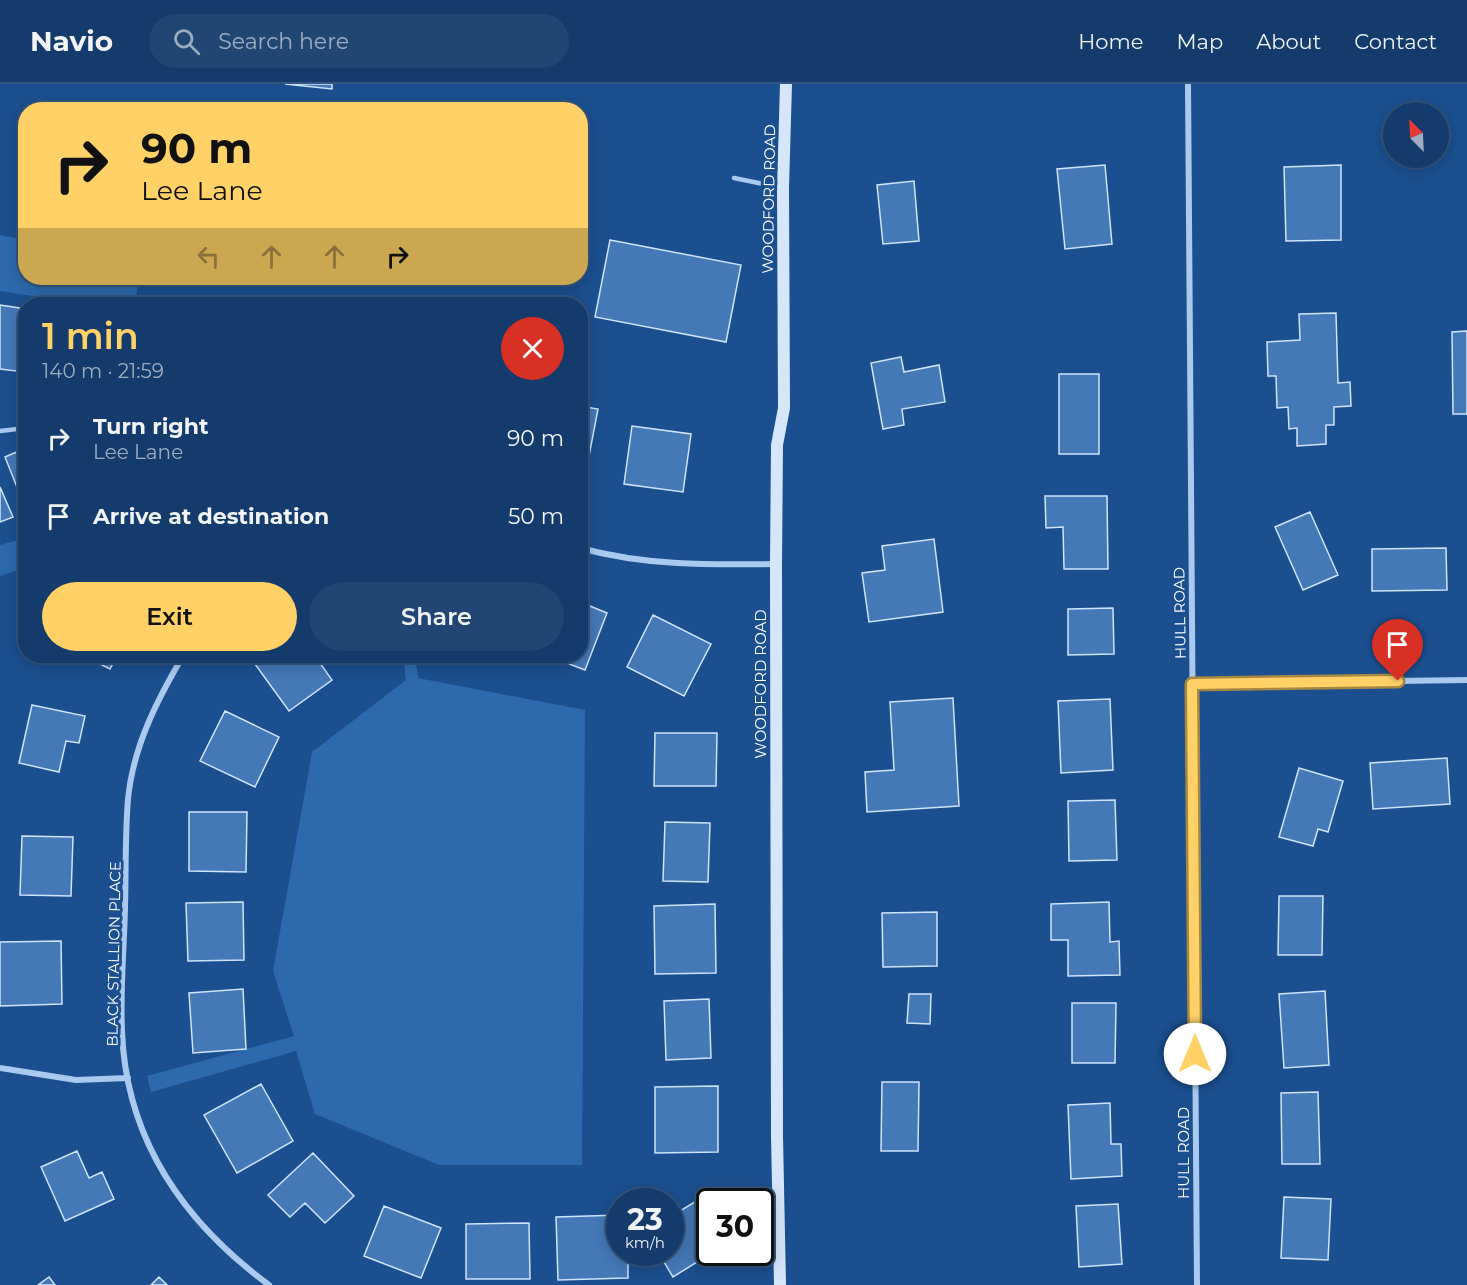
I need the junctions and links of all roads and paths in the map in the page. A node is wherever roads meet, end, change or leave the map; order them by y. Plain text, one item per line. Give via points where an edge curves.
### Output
1 (786, 84) edge
2 (1188, 84) edge
3 (734, 178) dead end
4 (783, 188) junction
5 (18, 429) edge
6 (0, 431) edge
7 (588, 550) edge
8 (776, 564) junction
9 (179, 663) edge
10 (1467, 680) edge
11 (1192, 684) junction
12 (0, 1068) edge
13 (128, 1078) junction
14 (269, 1285) edge
15 (780, 1285) edge
16 (1197, 1285) edge

1 - 4 street, WOODFORD ROAD
2 - 11 street, HULL ROAD
3 - 4 lane
4 - 8 street, WOODFORD ROAD via 784,408 777,445
5 - 6 lane
7 - 8 street via 619,559 673,565
8 - 15 street, WOODFORD ROAD
9 - 13 street, BLACK STALLION PLACE via 144,731 128,798 122,1032
10 - 11 street
11 - 16 street, HULL ROAD
12 - 13 street via 76,1080
13 - 14 street, BLACK STALLION PLACE via 137,1115 156,1159 180,1199 198,1224

